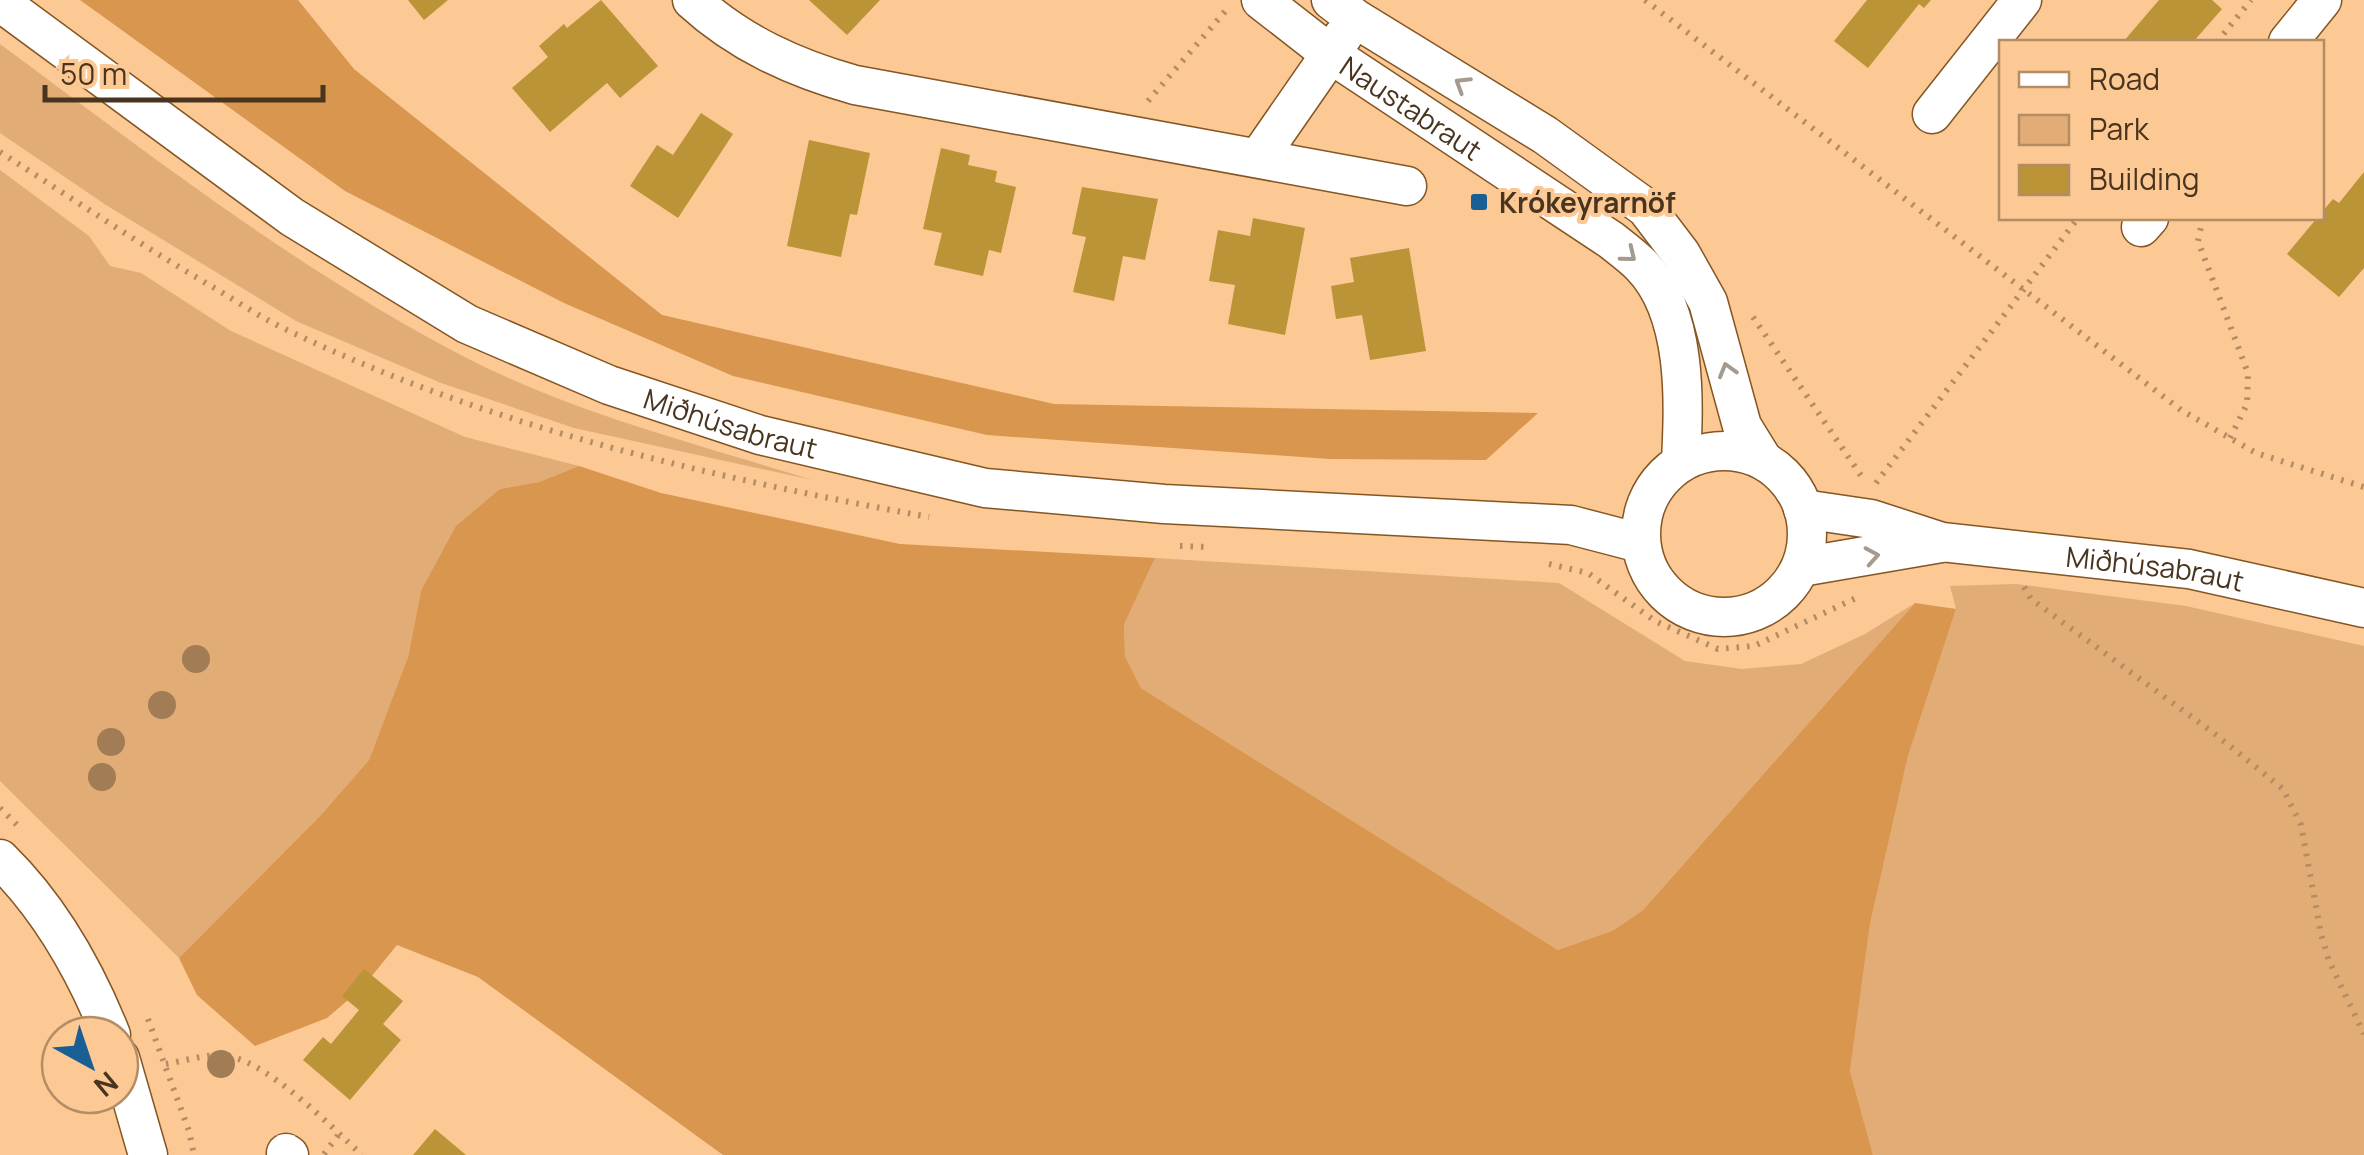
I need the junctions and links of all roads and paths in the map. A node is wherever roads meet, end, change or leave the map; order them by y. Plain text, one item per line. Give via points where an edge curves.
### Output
1 (692, 0) edge
2 (1235, 0) edge
3 (1261, 0) edge
4 (1646, 0) edge
5 (2022, 0) edge
6 (2251, 0) edge
7 (2322, 0) edge
8 (0, 2) edge
9 (1343, 9) edge
10 (2220, 40) edge
11 (2290, 40) edge
12 (1329, 53) junction
13 (1932, 114) dead end
14 (1132, 136) junction
15 (1259, 157) junction
16 (1407, 186) dead end
17 (2076, 220) edge
18 (2203, 220) edge
19 (2021, 290) junction
20 (2230, 438) junction
21 (1763, 460) junction
22 (1680, 462) junction
23 (2364, 486) edge
24 (1649, 497) junction
25 (1804, 508) junction
26 (1871, 519) junction
27 (1571, 525) junction
28 (1942, 542) junction
29 (1640, 543) junction
30 (1868, 558) junction
31 (1553, 565) dead end
32 (1801, 566) junction
33 (2015, 572) dead end
34 (2364, 608) edge
35 (0, 860) edge
36 (103, 1015) edge
37 (2364, 1034) edge
38 (166, 1064) dead end
39 (136, 1115) edge
40 (340, 1134) junction
41 (300, 1154) edge
42 (148, 1155) edge
43 (362, 1155) edge

1 - 14 street via 742,40 805,71
2 - 14 path via 1151,96
3 - 12 street, Naustabraut
4 - 19 path
5 - 13 street
6 - 10 path
7 - 11 street
8 - 27 street, Miðhúsabraut via 292,217 467,324 609,385 722,423 985,488
9 - 12 street
21 -> 9 street, Naustabraut via 1742,426 1708,302 1646,208
12 - 15 street
12 -> 22 street, Naustabraut via 1644,267 1670,313 1685,392
14 - 15 street
15 - 16 street
17 - 19 path
18 - 20 path via 2198,241 2248,373 2246,404
19 - 20 path via 2180,410
19 - 26 path via 1882,471 1872,491
20 - 23 path via 2256,454
21 - 22 street via 1736,451
21 - 25 street via 1780,472
22 - 24 street
24 - 27 street, Miðhúsabraut
24 - 29 street
25 - 26 street, Miðhúsabraut
25 - 32 street via 1808,528
26 - 28 street, Miðhúsabraut
27 - 29 street, Miðhúsabraut
30 -> 28 street, Miðhúsabraut
28 - 34 street, Miðhúsabraut via 2188,570
29 - 32 street via 1664,592 1712,616 1739,616 1765,606
30 - 31 path via 1867,593 1754,646 1718,648 1655,621 1588,574
30 - 32 street, Miðhúsabraut
33 - 37 path via 2031,599 2282,789 2302,825 2329,961
35 - 36 street via 63,938
38 - 40 path via 238,1058
39 - 42 street
40 - 41 path
40 - 43 path

